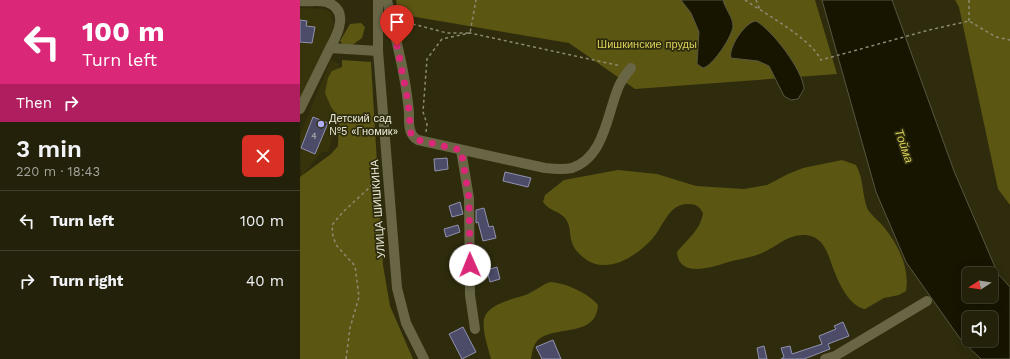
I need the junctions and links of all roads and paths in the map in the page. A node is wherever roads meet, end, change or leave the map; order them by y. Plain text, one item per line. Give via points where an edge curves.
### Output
1 (378, 0) edge
2 (387, 0) edge
3 (476, 0) edge
4 (746, 0) edge
5 (756, 0) edge
6 (969, 0) edge
7 (300, 2) edge
8 (760, 10) junction
9 (391, 18) junction
10 (969, 21) junction
11 (470, 32) junction
12 (1010, 40) edge
13 (330, 48) junction
14 (378, 51) junction
15 (631, 68) joint
16 (300, 109) edge
17 (425, 142) junction
18 (461, 150) junction
19 (380, 165) dead end
20 (927, 301) dead end
21 (475, 329) dead end
22 (346, 359) edge
23 (424, 359) edge
24 (825, 359) edge

1 - 14 street, УЛИЦА ШИШКИНА
2 - 9 street
3 - 11 path
4 - 8 path
5 - 8 path
6 - 10 path
7 - 13 street via 327,2 337,10 341,20 339,31
8 - 10 path via 807,42 821,60
9 - 11 path via 447,33
9 - 17 street via 408,101 410,130 416,139
10 - 12 path via 996,37
11 - 15 path
11 - 17 path via 442,39 427,59 423,112 427,124
13 - 14 street
13 - 16 street
14 - 23 street, УЛИЦА ШИШКИНА via 397,288 406,323
15 - 18 street via 620,85 601,140 588,159 573,168 545,168
17 - 18 street
18 - 21 street via 469,198 470,295
19 - 22 path via 370,187 332,224 337,246 355,266 359,297 350,328
20 - 24 street via 835,356

